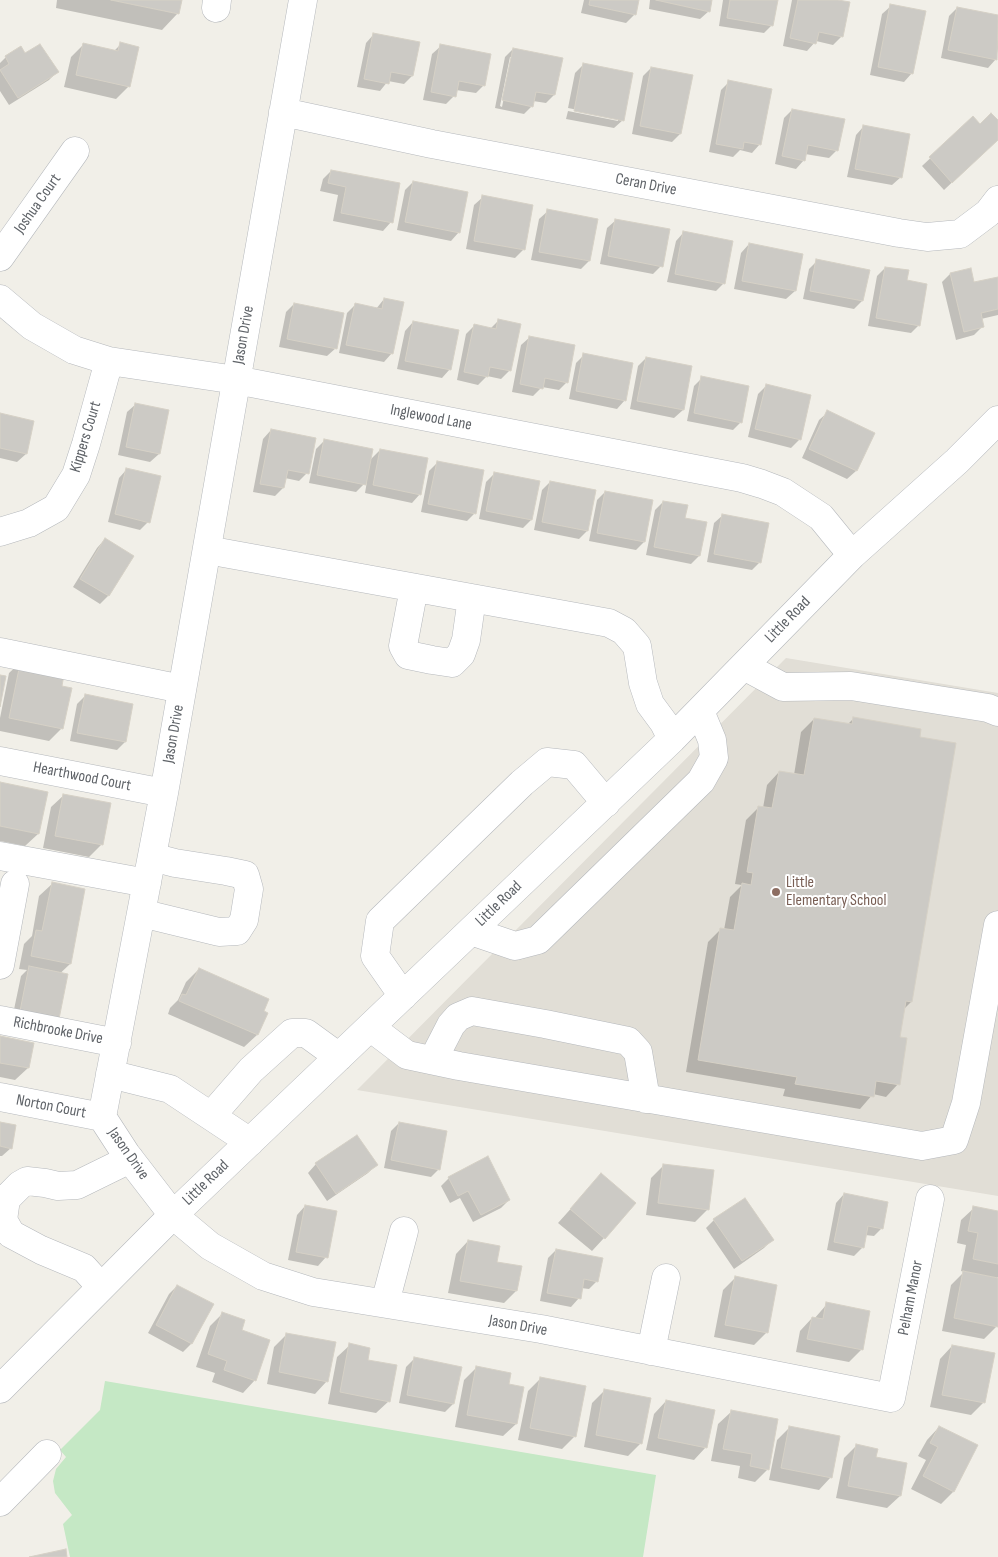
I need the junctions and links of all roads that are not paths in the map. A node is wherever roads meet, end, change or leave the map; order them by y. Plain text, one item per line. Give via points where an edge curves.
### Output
1 (303, 0) edge
2 (283, 112) junction
3 (75, 151) dead end
4 (998, 200) edge
5 (0, 257) edge
6 (0, 299) edge
7 (109, 361) junction
8 (236, 380) junction
9 (998, 420) edge
10 (0, 532) edge
11 (207, 550) junction
12 (852, 555) junction
13 (414, 588) junction
14 (472, 598) junction
15 (0, 652) edge
16 (744, 666) junction
17 (182, 688) junction
18 (700, 711) junction
19 (998, 712) edge
20 (672, 739) junction
21 (0, 761) edge
22 (164, 793) junction
23 (606, 803) junction
24 (0, 856) edge
25 (149, 870) junction
26 (14, 884) dead end
27 (141, 913) junction
28 (998, 925) edge
29 (471, 931) junction
30 (0, 965) edge
31 (403, 996) junction
32 (0, 1020) edge
33 (370, 1027) junction
34 (116, 1043) junction
35 (338, 1057) junction
36 (433, 1060) junction
37 (110, 1074) junction
38 (0, 1097) edge
39 (646, 1099) junction
40 (211, 1116) junction
41 (102, 1118) junction
42 (250, 1142) junction
43 (130, 1159) junction
44 (930, 1199) dead end
45 (172, 1215) junction
46 (404, 1231) dead end
47 (666, 1278) dead end
48 (101, 1287) junction
49 (385, 1304) junction
50 (651, 1351) junction
51 (0, 1388) edge
52 (892, 1398) joint
53 (47, 1454) dead end
54 (0, 1502) edge

1 - 2 street, Jason Drive
2 - 4 street, Ceran Drive via 432,144 927,237 960,234
2 - 8 street, Jason Drive
3 - 5 street, Joshua Court
6 - 7 street, Inglewood Lane via 32,326 74,350
7 - 8 street, Inglewood Lane
7 - 10 street, Kippers Court via 76,475 56,508 29,523
8 - 11 street, Jason Drive
8 - 12 street, Inglewood Lane via 742,478 783,492 821,517
9 - 12 street, Little Road
11 - 13 street
11 - 17 street, Jason Drive
12 - 16 street, Little Road
13 - 14 street
13 - 14 street via 403,646 408,656 452,663 461,654 466,640
14 - 20 street via 610,623 624,631 637,646 650,704
15 - 17 street
16 - 18 street, Little Road
16 - 19 street via 783,687 850,686
17 - 22 street, Jason Drive
18 - 20 street, Little Road
18 - 29 street via 712,740 714,758 701,781 538,940 515,946
20 - 23 street, Little Road
21 - 22 street, Hearthwood Court
22 - 25 street, Jason Drive
23 - 29 street, Little Road
23 - 31 street via 574,765 547,762 522,783 380,921 375,956
24 - 25 street via 42,865
25 - 27 street, Jason Drive
25 - 27 street via 175,863 245,876 249,889 244,920 237,931 219,932
26 - 30 street
27 - 34 street, Jason Drive
28 - 39 street via 966,1102 954,1140 922,1146
29 - 31 street, Little Road
31 - 33 street, Little Road
32 - 34 street, Richbrooke Drive
33 - 35 street, Little Road
33 - 36 street via 407,1055
34 - 37 street, Jason Drive
35 - 40 street via 306,1033 292,1033 251,1070
35 - 42 street, Little Road
36 - 39 street
36 - 39 street via 450,1024 472,1012 545,1024 628,1041 638,1052
37 - 40 street via 170,1089
37 - 41 street, Jason Drive
38 - 41 street, Norton Court
40 - 42 street
41 - 43 street, Jason Drive
42 - 45 street, Little Road
43 - 45 street, Jason Drive
43 - 48 street via 77,1185 58,1186 27,1181 6,1200 3,1220 11,1234 84,1268
44 - 52 street, Pelham Manor
45 - 48 street, Little Road
45 - 49 street, Jason Drive via 210,1246 263,1276 313,1292
46 - 49 street
47 - 50 street
48 - 51 street, Little Road
49 - 50 street, Jason Drive via 541,1329
50 - 52 street, Jason Drive
53 - 54 street

